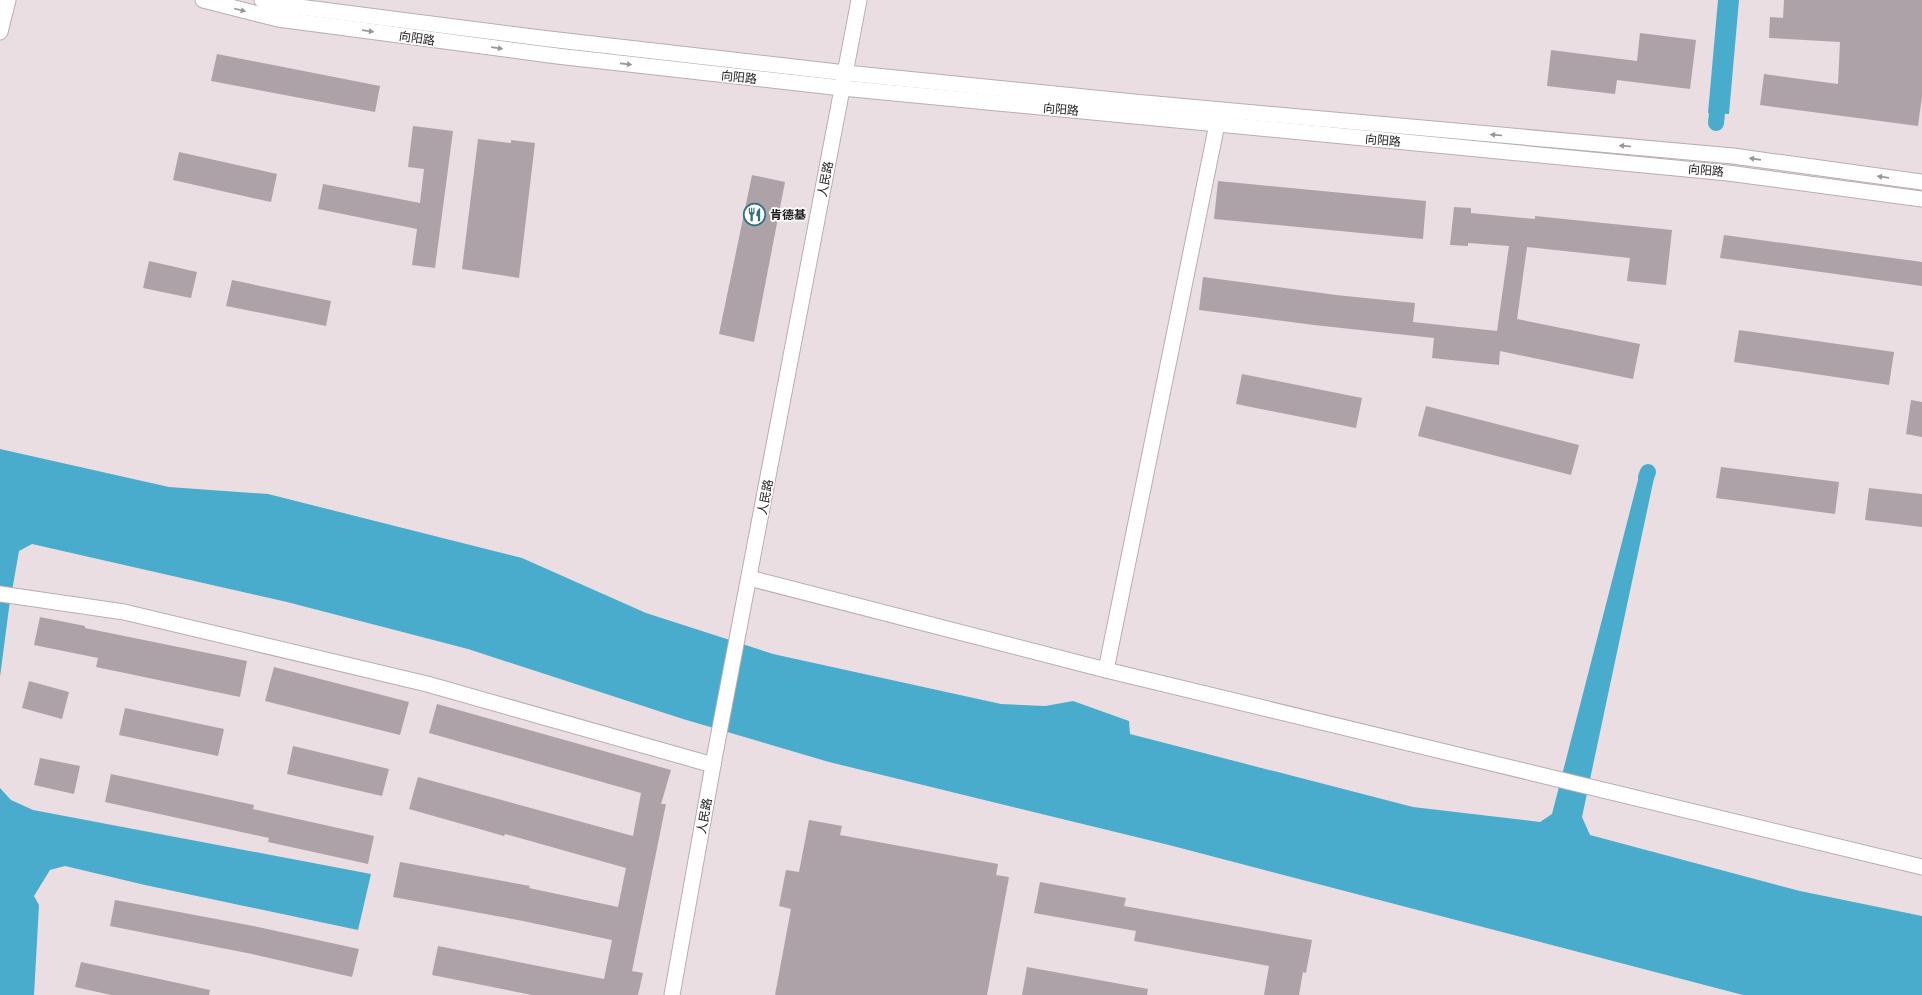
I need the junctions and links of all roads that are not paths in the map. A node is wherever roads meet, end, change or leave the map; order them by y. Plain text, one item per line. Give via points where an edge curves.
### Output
1 (8, 0) edge
2 (203, 0) edge
3 (262, 0) edge
4 (859, 0) edge
5 (0, 32) edge
6 (846, 72) junction
7 (842, 88) junction
8 (1217, 124) junction
9 (1922, 182) edge
10 (1922, 198) edge
11 (749, 578) junction
12 (0, 594) edge
13 (1106, 670) junction
14 (713, 765) junction
15 (1922, 867) edge
16 (672, 995) edge

1 - 5 street
2 -> 7 street, 向阳路 via 278,19 557,56
3 - 6 street, 向阳路 via 276,4 549,39
4 - 6 street, 人民路
6 - 7 street, 人民路
9 -> 6 street, 向阳路 via 1733,156 1134,102
7 - 8 street, 向阳路
7 - 11 street, 人民路
8 - 10 street, 向阳路 via 1728,172
8 - 13 street
11 - 13 street
11 - 14 street, 人民路
12 - 14 street via 124,612 427,684
13 - 15 street
14 - 16 street, 人民路

